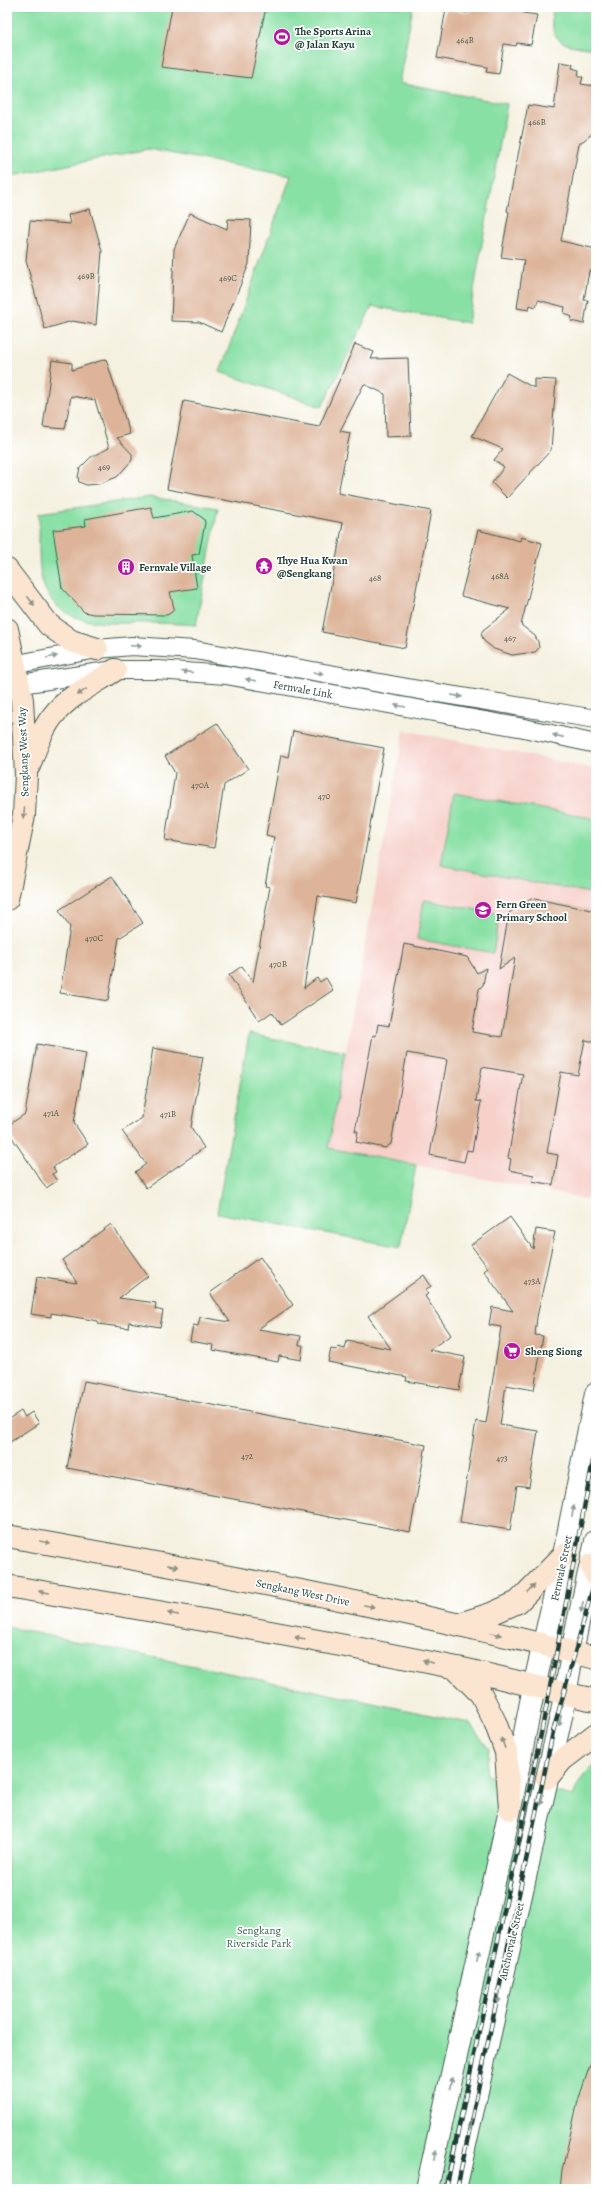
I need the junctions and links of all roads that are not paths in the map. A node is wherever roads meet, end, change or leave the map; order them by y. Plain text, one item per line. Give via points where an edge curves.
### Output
1 (7, 570) edge
2 (7, 629) edge
3 (97, 649) junction
4 (114, 670) junction
5 (11, 675) edge
6 (596, 719) edge
7 (596, 744) edge
8 (26, 774) junction
9 (7, 899) edge
10 (596, 1394) edge
11 (7, 1536) edge
12 (596, 1541) edge
13 (564, 1555) junction
14 (594, 1570) edge
15 (7, 1586) edge
16 (460, 1624) junction
17 (544, 1645) junction
18 (572, 1652) junction
19 (596, 1658) edge
20 (454, 1667) junction
21 (534, 1687) junction
22 (564, 1693) junction
23 (596, 1700) edge
24 (596, 1734) edge
25 (524, 1742) junction
26 (554, 1748) junction
27 (547, 1778) junction
28 (510, 1809) junction
29 (427, 2189) edge
30 (455, 2189) edge

1 -> 3 main road via 49,625 71,641
2 - 5 main road, Sengkang West Way
5 -> 3 street, Fernvale Link
3 -> 6 street, Fernvale Link via 132,646 195,650
4 - 5 street, Fernvale Link
7 -> 4 street, Fernvale Link via 524,728 226,675
4 -> 8 main road via 56,712 40,737
5 - 8 main road, Sengkang West Way via 22,700
8 -> 9 main road, Sengkang West Way via 24,815
13 -> 10 street, Fernvale Street
11 -> 16 main road, Sengkang West Drive via 166,1564
12 - 14 street
16 -> 13 main road via 518,1602
13 - 17 street, Fernvale Street
14 -> 18 street
20 -> 15 main road via 153,1610
16 -> 17 main road, Sengkang West Drive
17 - 18 main road, Sengkang West Drive
17 - 21 street, Fernvale Street
18 - 19 main road, Sengkang West Drive
18 - 22 street
20 - 21 main road
28 -> 20 main road via 506,1752 495,1722 481,1694
21 - 22 main road
21 - 25 street, Fernvale Street
22 - 23 main road
22 -> 26 street, Anchorvale Street
24 - 27 main road via 562,1760
25 - 26 street
25 - 28 street
26 - 27 street, Anchorvale Street
27 -> 30 street, Anchorvale Street
29 -> 28 street

